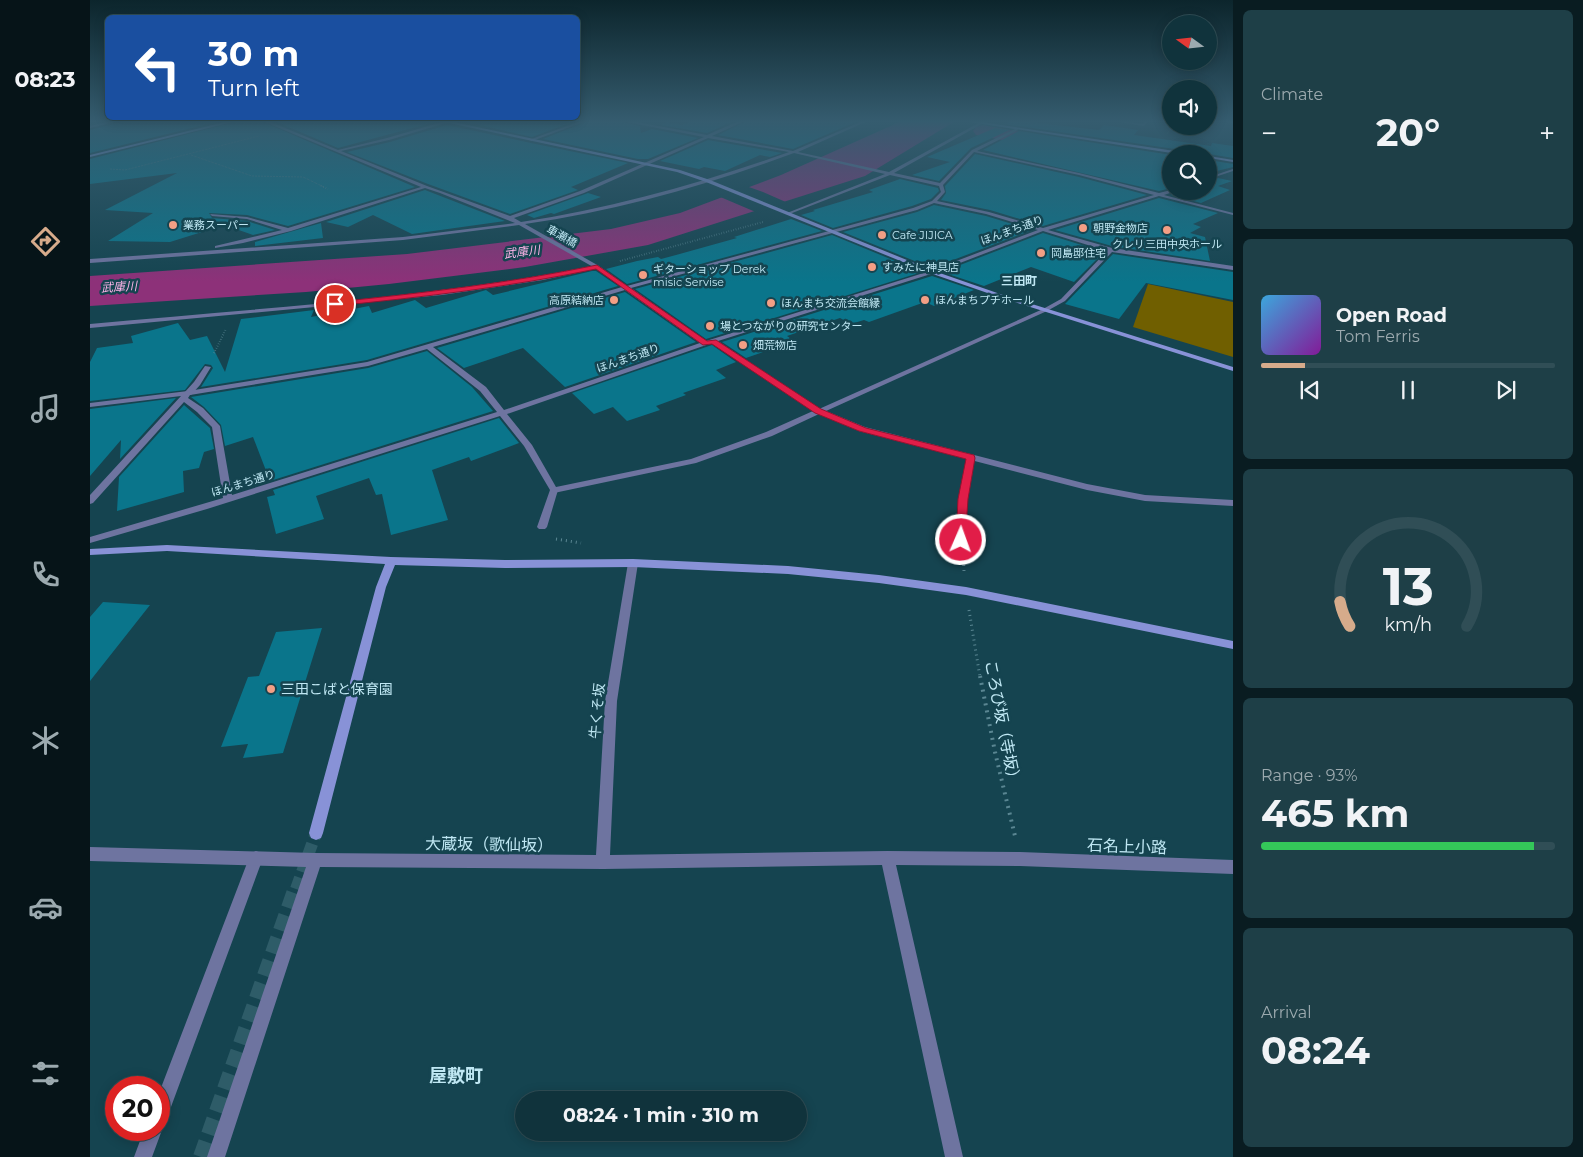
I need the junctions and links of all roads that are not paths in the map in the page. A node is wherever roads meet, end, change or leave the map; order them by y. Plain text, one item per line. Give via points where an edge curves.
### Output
1 (393, 174) edge
2 (624, 174) edge
3 (684, 174) edge
4 (732, 174) edge
5 (885, 174) edge
6 (891, 174) edge
7 (951, 174) edge
8 (1071, 174) edge
9 (710, 181) junction
10 (941, 185) junction
11 (424, 187) junction
12 (1160, 195) junction
13 (934, 202) junction
14 (787, 213) junction
15 (1233, 214) edge
16 (212, 215) dead end
17 (510, 218) junction
18 (519, 225) junction
19 (289, 230) junction
20 (1042, 230) junction
21 (834, 232) junction
22 (1111, 250) junction
23 (191, 253) junction
24 (90, 261) edge
25 (595, 266) junction
26 (1233, 268) edge
27 (932, 272) junction
28 (625, 288) junction
29 (1045, 310) junction
30 (90, 326) edge
31 (709, 343) junction
32 (429, 347) junction
33 (207, 367) road end
34 (1233, 369) edge
35 (185, 396) junction
36 (90, 405) edge
37 (818, 411) junction
38 (501, 413) junction
39 (971, 458) junction
40 (554, 490) junction
41 (228, 500) junction
42 (90, 501) edge
43 (1233, 503) edge
44 (542, 527) dead end
45 (90, 540) edge
46 (961, 540) dead end
47 (90, 552) edge
48 (391, 560) junction
49 (633, 563) junction
50 (1233, 646) edge
51 (316, 834) tunnel mouth
52 (90, 854) edge
53 (256, 858) junction
54 (887, 858) junction
55 (315, 860) junction
56 (603, 862) junction
57 (1233, 868) edge
58 (170, 1086) edge
59 (149, 1141) edge
60 (143, 1157) edge
61 (216, 1157) edge
62 (954, 1157) edge

1 - 11 street, 車瀬橋
2 - 17 street
3 - 9 street
4 - 9 street
5 - 14 street
6 - 10 street
7 - 10 street
8 - 12 street
9 - 14 street
9 - 18 street
10 - 13 street via 943,192
11 - 17 street, 車瀬橋
11 - 19 street
12 - 15 street
12 - 20 street, ほんまち通り
13 - 20 street via 987,213
13 - 21 street
14 - 21 street
16 - 19 street via 247,218
17 - 18 street, 車瀬橋
18 - 23 street via 351,244
18 - 25 street, 車瀬橋
19 - 23 street
20 - 22 street
20 - 27 street, ほんまち通り
21 - 27 street
21 - 28 street
22 - 26 street
22 - 29 street via 1063,300
23 - 24 street
25 - 28 street, 車瀬橋
25 - 30 street via 543,278 442,293
27 - 29 street
27 - 31 street, ほんまち通り
28 - 31 street, 車瀬橋
28 - 32 street
29 - 34 street
29 - 37 street
31 - 37 street, 車瀬橋
31 - 38 street, ほんまち通り
32 - 35 street via 368,364
32 - 38 street via 483,389
33 - 35 street
35 - 36 street
35 - 41 street via 216,426
35 - 42 street
37 - 39 street, 車瀬橋 via 862,430
37 - 40 street via 769,434 693,461
38 - 40 street via 528,444
38 - 41 street, ほんまち通り
39 - 43 street, 車瀬橋 via 1145,498
39 - 46 street via 963,499
40 - 44 street
41 - 45 street, ほんまち通り
47 - 48 street via 167,548
48 - 49 street via 505,564
48 - 51 street via 381,587
49 - 50 street via 879,578 966,591
49 - 56 street, 牛くそ坂 via 612,701
52 - 53 street, 大蔵坂（歌仙坂）
53 - 55 street, 大蔵坂（歌仙坂）
53 - 58 street
54 - 56 street, 大蔵坂（歌仙坂）
54 - 57 street, 石名上小路 via 1020,859
54 - 62 street
55 - 56 street, 大蔵坂（歌仙坂）
55 - 61 street
59 - 60 street

